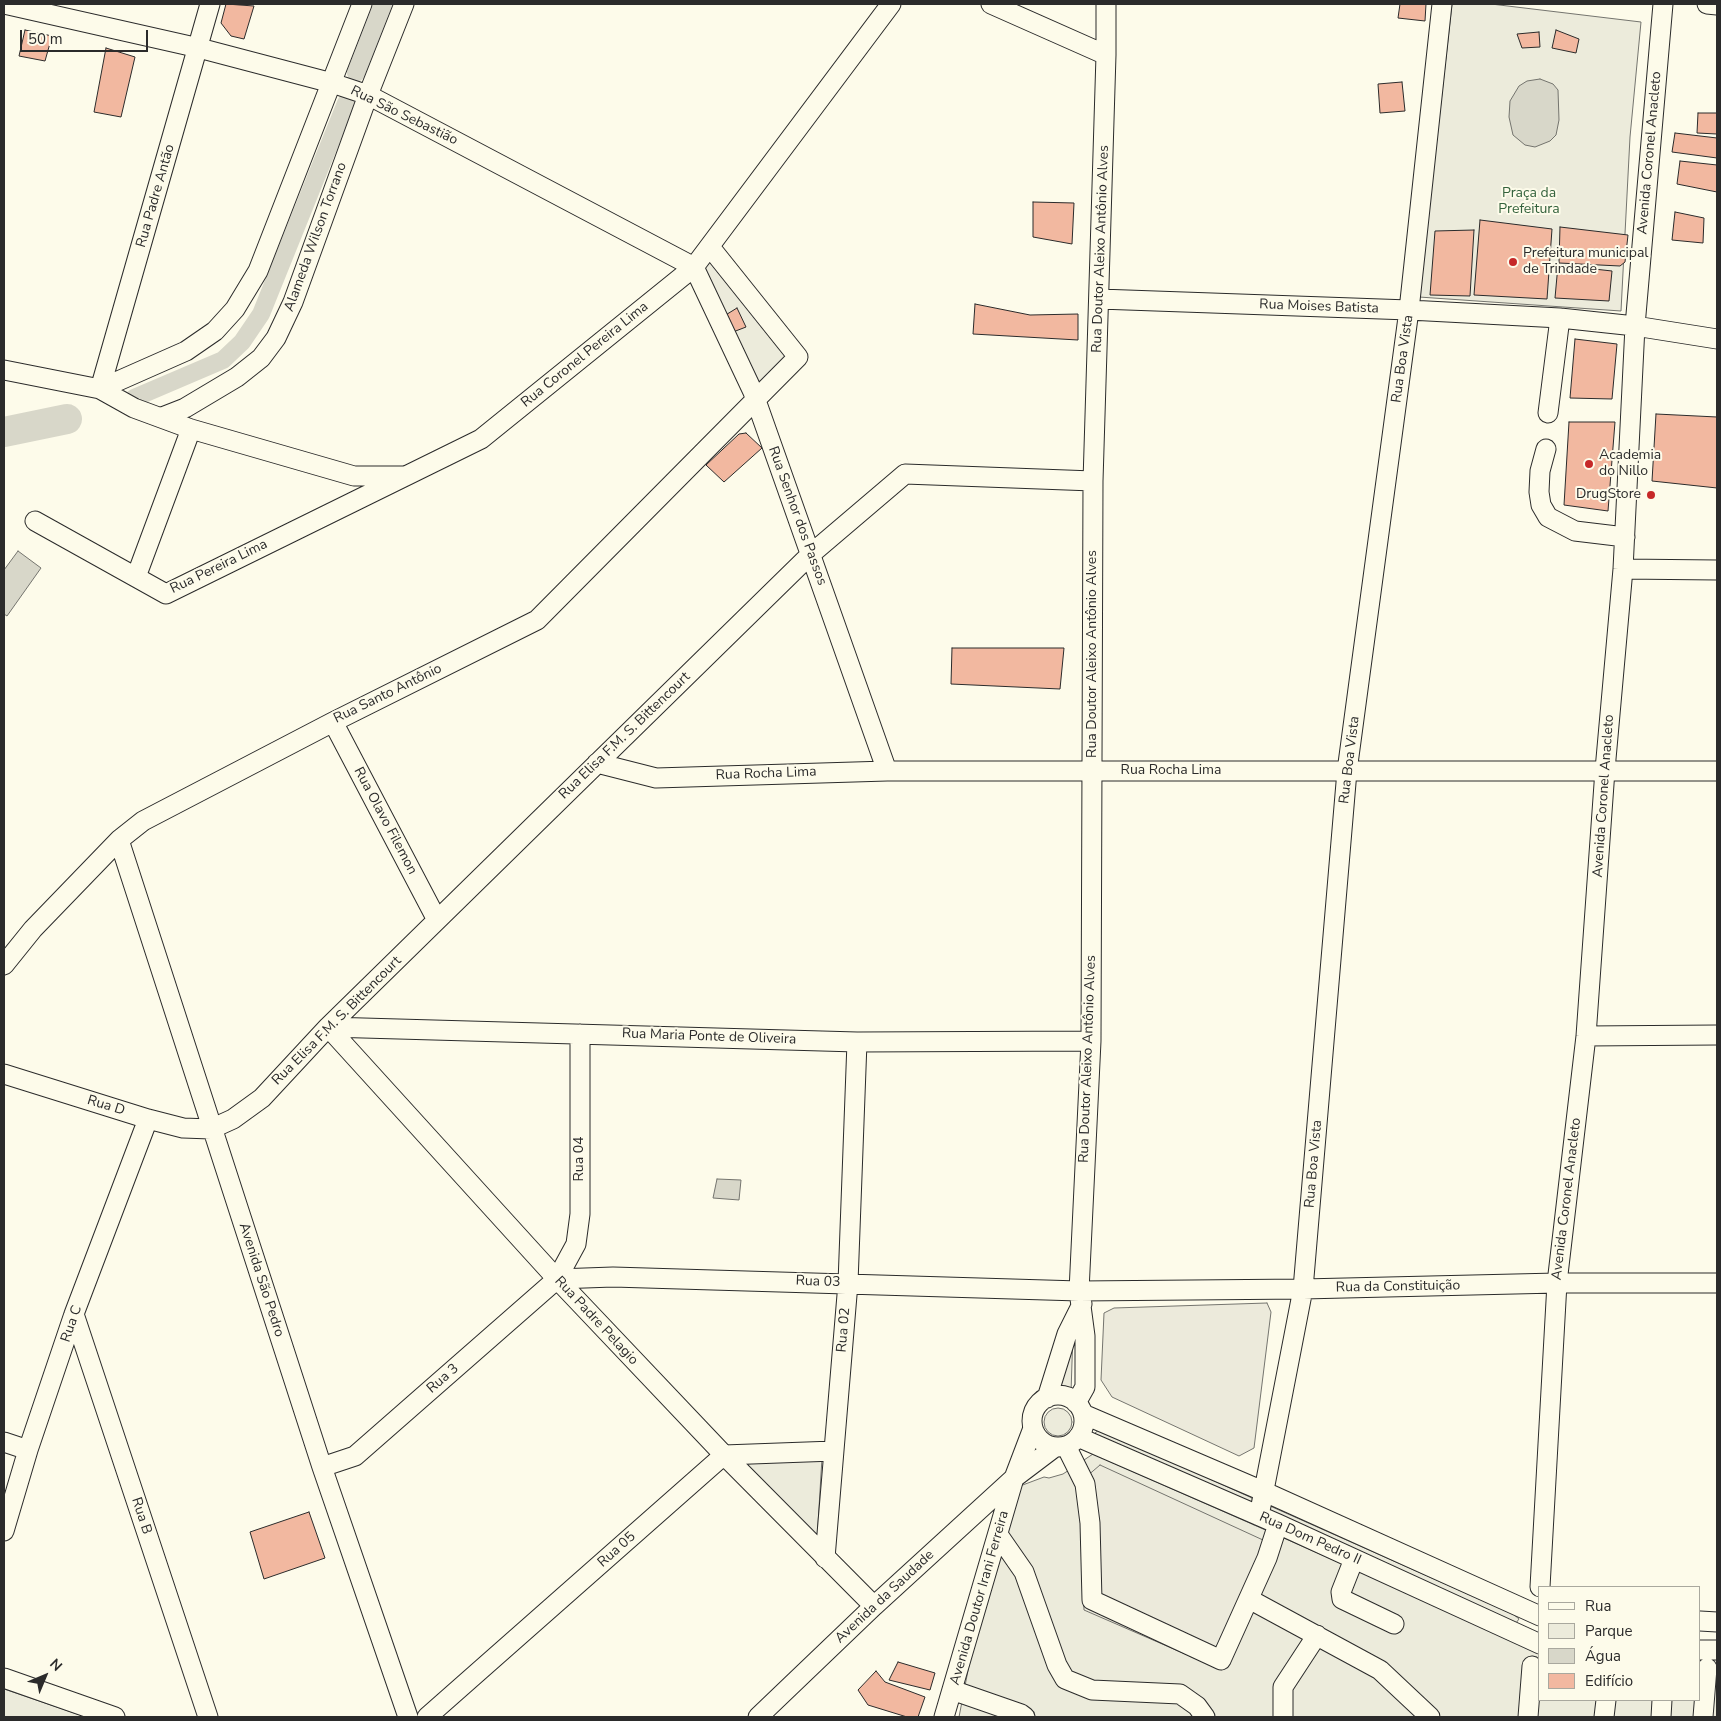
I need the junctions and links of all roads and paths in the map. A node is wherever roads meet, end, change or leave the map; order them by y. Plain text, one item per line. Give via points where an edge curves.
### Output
1 (4, 4) edge
2 (210, 4) edge
3 (362, 4) edge
4 (404, 4) edge
5 (892, 4) edge
6 (991, 4) edge
7 (1106, 4) edge
8 (1442, 4) edge
9 (1663, 4) edge
10 (1707, 4) edge
11 (1717, 5) edge
12 (199, 48) junction
13 (1106, 55) junction
14 (332, 83) junction
15 (368, 95) junction
16 (710, 247) junction
17 (694, 268) junction
18 (1099, 300) junction
19 (1409, 310) junction
20 (1560, 318) junction
21 (1635, 326) junction
22 (1717, 339) edge
23 (4, 370) edge
24 (100, 389) junction
25 (755, 399) junction
26 (1548, 413) dead end
27 (162, 417) junction
28 (191, 429) junction
29 (1546, 449) dead end
30 (407, 476) junction
31 (1093, 481) junction
32 (35, 522) dead end
33 (1625, 537) junction
34 (811, 554) junction
35 (1623, 569) junction
36 (1717, 570) edge
37 (136, 577) junction
38 (333, 722) junction
39 (597, 763) junction
40 (1093, 770) junction
41 (1605, 770) junction
42 (1717, 770) edge
43 (887, 771) junction
44 (1347, 771) junction
45 (119, 840) junction
46 (437, 920) junction
47 (4, 965) edge
48 (328, 1027) junction
49 (580, 1034) junction
50 (1717, 1035) edge
51 (1586, 1036) junction
52 (1091, 1041) junction
53 (857, 1042) junction
54 (4, 1074) edge
55 (148, 1120) junction
56 (211, 1129) junction
57 (557, 1279) junction
58 (1557, 1282) junction
59 (848, 1283) junction
60 (1717, 1283) edge
61 (1303, 1289) junction
62 (1081, 1297) junction
63 (74, 1314) junction
64 (1047, 1398) junction
65 (1080, 1408) junction
66 (1034, 1428) junction
67 (4, 1442) edge
68 (1066, 1443) junction
69 (28, 1450) junction
70 (834, 1451) junction
71 (724, 1455) junction
72 (322, 1467) junction
73 (1014, 1478) junction
74 (1265, 1492) junction
75 (1259, 1516) junction
76 (1278, 1524) junction
77 (4, 1531) edge
78 (999, 1536) junction
79 (824, 1558) junction
80 (1354, 1559) junction
81 (1540, 1586) edge
82 (1249, 1599) junction
83 (874, 1606) junction
84 (1538, 1616) edge
85 (1701, 1622) edge
86 (1717, 1622) edge
87 (1394, 1624) dead end
88 (1317, 1635) junction
89 (1538, 1644) edge
90 (1701, 1650) edge
91 (1717, 1650) edge
92 (1532, 1666) dead end
93 (1707, 1668) dead end
94 (4, 1678) edge
95 (952, 1690) junction
96 (1606, 1701) edge
97 (1662, 1701) edge
98 (115, 1717) edge
99 (208, 1717) edge
100 (408, 1717) edge
101 (427, 1717) edge
102 (758, 1717) edge
103 (944, 1717) edge
104 (1025, 1717) edge
105 (1205, 1717) edge
106 (1283, 1717) edge
107 (1430, 1717) edge
108 (1528, 1717) edge
109 (1604, 1717) edge
110 (1661, 1717) edge
111 (1703, 1717) edge

1 - 12 street, Rua São Sebastião
2 - 12 street, Rua Padre Antão
3 - 14 street
4 - 15 street, Alameda Wilson Torrano
5 - 16 street, Rua Coronel Pereira Lima
6 - 13 street
7 - 13 street, Rua Doutor Aleixo Antônio Alves
8 - 19 street, Rua Boa Vista
9 - 21 street, Avenida Coronel Anacleto
10 - 11 street
12 - 14 street, Rua São Sebastião
12 - 24 street, Rua Padre Antão
13 - 18 street, Rua Doutor Aleixo Antônio Alves
14 - 15 street, Rua São Sebastião
14 - 24 street via 258,271 235,310 216,331 186,351
15 - 17 street, Rua São Sebastião
15 - 27 street, Alameda Wilson Torrano via 293,302 276,338 261,358 236,377 185,408
16 - 17 street, Rua Coronel Pereira Lima
16 - 25 street, Rua Santo Antônio via 798,357
17 - 25 street, Rua Senhor dos Passos
17 - 30 street, Rua Coronel Pereira Lima via 481,439
18 - 19 street, Rua Moises Batista
18 - 31 street, Rua Doutor Aleixo Antônio Alves
19 - 20 street, Rua Moises Batista
19 - 44 street, Rua Boa Vista
20 - 21 street, Rua Moises Batista
20 - 26 street
21 - 22 street, Rua Moises Batista
21 - 33 street, Avenida Coronel Anacleto
23 - 24 street, Rua Coronel Pereira Lima
24 - 27 street, Rua Coronel Pereira Lima via 134,408
25 - 34 street, Rua Senhor dos Passos
25 - 38 street, Rua Santo Antônio via 537,620
27 - 28 street, Rua Coronel Pereira Lima
28 - 30 street, Rua Coronel Pereira Lima via 354,476
28 - 37 street
29 - 33 street via 1539,492 1541,505 1548,517 1575,531
30 - 37 street, Rua Pereira Lima via 166,594
31 - 34 street, Rua Elisa F.M. S. Bittencourt via 905,474
31 - 40 street, Rua Doutor Aleixo Antônio Alves
32 - 37 street, Rua Pereira Lima
33 - 35 street, Avenida Coronel Anacleto
34 - 39 street, Rua Elisa F.M. S. Bittencourt
34 - 43 street, Rua Senhor dos Passos
35 - 36 street
35 - 41 street, Avenida Coronel Anacleto
38 - 45 street, Rua Santo Antônio via 143,821
38 - 46 street, Rua Olavo Filemon
39 - 43 street, Rua Rocha Lima via 656,778
39 - 46 street, Rua Elisa F.M. S. Bittencourt
40 - 43 street, Rua Rocha Lima
40 - 44 street, Rua Rocha Lima
40 - 52 street, Rua Doutor Aleixo Antônio Alves
41 - 42 street, Rua Rocha Lima
41 - 44 street, Rua Rocha Lima
41 - 51 street, Avenida Coronel Anacleto
44 - 61 street, Rua Boa Vista
45 - 47 street, Rua Santo Antônio via 33,928
45 - 56 street, Avenida São Pedro
46 - 48 street, Rua Elisa F.M. S. Bittencourt
48 - 49 street, Rua Maria Ponte de Oliveira
48 - 56 street, Rua Elisa F.M. S. Bittencourt via 262,1098 234,1119
48 - 57 street, Rua Padre Pelagio
49 - 53 street, Rua Maria Ponte de Oliveira
49 - 57 street, Rua 04 via 580,1214 576,1244
50 - 51 street
51 - 58 street, Avenida Coronel Anacleto
52 - 53 street, Rua Maria Ponte de Oliveira
52 - 62 street, Rua Doutor Aleixo Antônio Alves
53 - 59 street, Rua 02
54 - 55 street, Rua D
55 - 56 street, Rua D via 183,1128
55 - 63 street, Rua C
56 - 72 street, Avenida São Pedro
57 - 59 street, Rua 03 via 613,1277
57 - 71 street, Rua Padre Pelagio
57 - 72 street, Rua 3 via 355,1456
58 - 60 street, Rua da Constituição
58 - 61 street, Rua da Constituição
58 - 81 street, Avenida Coronel Anacleto
59 - 62 street, Rua 03
59 - 70 street, Rua 02
61 - 62 street, Rua da Constituição
61 - 74 street, Rua Boa Vista
62 - 64 street, Rua Doutor Aleixo Antônio Alves
62 - 65 street, Rua Doutor Aleixo Antônio Alves via 1085,1387
63 - 69 street, Rua C
63 - 99 street, Rua B
64 - 65 street via 1066,1396
64 - 66 street via 1036,1407 1032,1421
65 - 68 street via 1082,1430
65 - 74 street, Rua Dom Pedro II
66 - 68 street via 1042,1441
66 - 73 street, Avenida Doutor Irani Ferreira
67 - 69 street
68 - 73 street
68 - 75 street, Rua Dom Pedro II
68 - 82 street via 1085,1484 1090,1523 1092,1600 1221,1660
69 - 77 street, Rua C
70 - 71 street
70 - 79 street, Rua 02
71 - 79 street, Rua Padre Pelagio
71 - 101 street, Rua 05
72 - 100 street, Avenida São Pedro
73 - 78 street, Avenida Doutor Irani Ferreira
73 - 83 street, Avenida da Saudade
74 - 75 street, Rua Boa Vista
74 - 84 street, Rua Dom Pedro II
75 - 76 street, Rua Dom Pedro II
76 - 80 street, Rua Dom Pedro II
76 - 82 street
78 - 95 street, Avenida Doutor Irani Ferreira
78 - 105 street via 1024,1572 1065,1679 1092,1690 1180,1694 1197,1706
79 - 83 street, Rua Padre Pelagio
80 - 87 street via 1340,1592 1342,1599
80 - 89 street, Rua Dom Pedro II
82 - 88 street
83 - 102 street, Avenida da Saudade
85 - 86 street
88 - 106 street via 1283,1687
88 - 107 street via 1380,1670
90 - 91 street
92 - 108 street
93 - 111 street
94 - 98 street
95 - 103 street, Avenida Doutor Irani Ferreira
95 - 104 street
96 - 109 street
97 - 110 street

